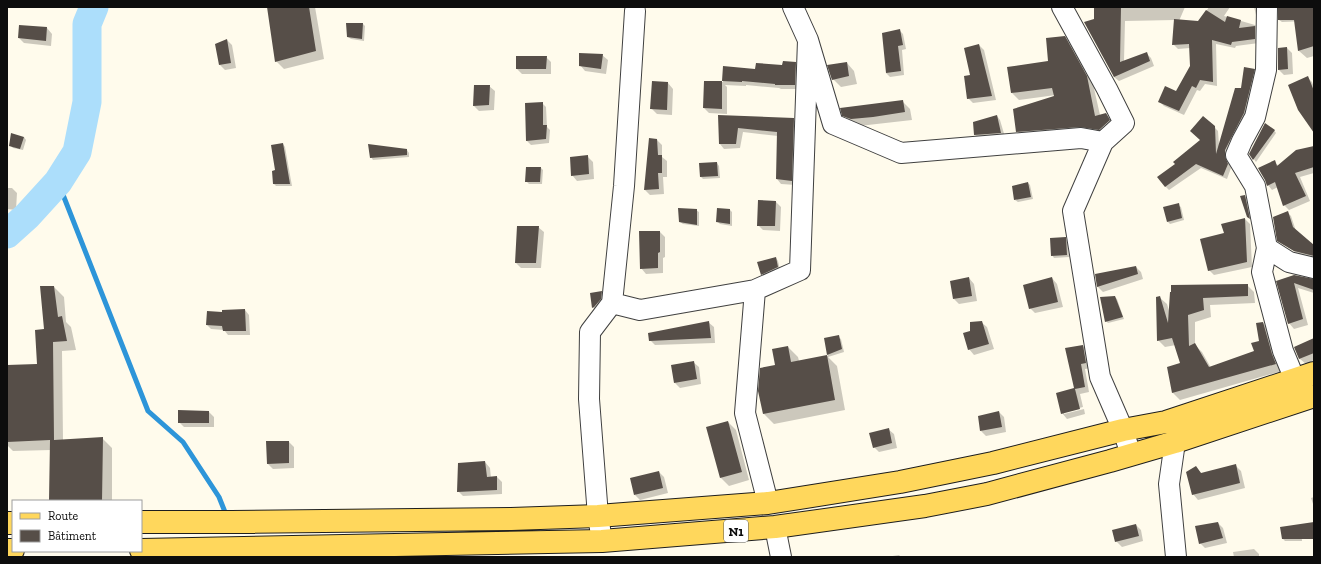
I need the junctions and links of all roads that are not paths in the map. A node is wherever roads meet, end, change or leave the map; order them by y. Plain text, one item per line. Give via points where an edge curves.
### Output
1 (793, 7) edge
2 (1062, 7) edge
3 (1267, 7) edge
4 (635, 11) dead end
5 (808, 40) junction
6 (1103, 142) junction
7 (1267, 248) junction
8 (1314, 268) edge
9 (755, 290) junction
10 (612, 303) junction
11 (1305, 376) edge
12 (1314, 396) edge
13 (1123, 430) junction
14 (1175, 442) junction
15 (1131, 455) junction
16 (768, 503) junction
17 (598, 516) junction
18 (142, 522) edge
19 (775, 527) junction
20 (602, 541) junction
21 (142, 550) edge
22 (781, 557) edge
23 (1176, 557) edge

1 - 5 street
2 - 6 street via 1124,123
3 - 7 street via 1266,70 1255,117 1236,155 1255,186
4 - 10 street via 624,186
5 - 6 street via 834,124 901,154 1081,138
5 - 9 street via 800,270
6 - 13 street via 1073,211 1100,377
7 - 8 street via 1290,262
7 - 11 street via 1262,272 1283,351
9 - 10 street via 640,310
9 - 16 street via 746,413
10 - 17 street via 590,332 589,400
11 - 13 main road, N1 via 1166,422
12 - 14 main road, N1
13 - 15 street
13 - 16 main road, N1 via 900,482
14 - 15 main road, N1
14 - 23 street via 1169,484
15 - 19 main road, N1 via 987,494 925,506
16 - 17 main road, N1
17 - 18 main road, N1 via 504,520
17 - 20 street
19 - 20 main road, N1
19 - 22 street
20 - 21 main road, N1

